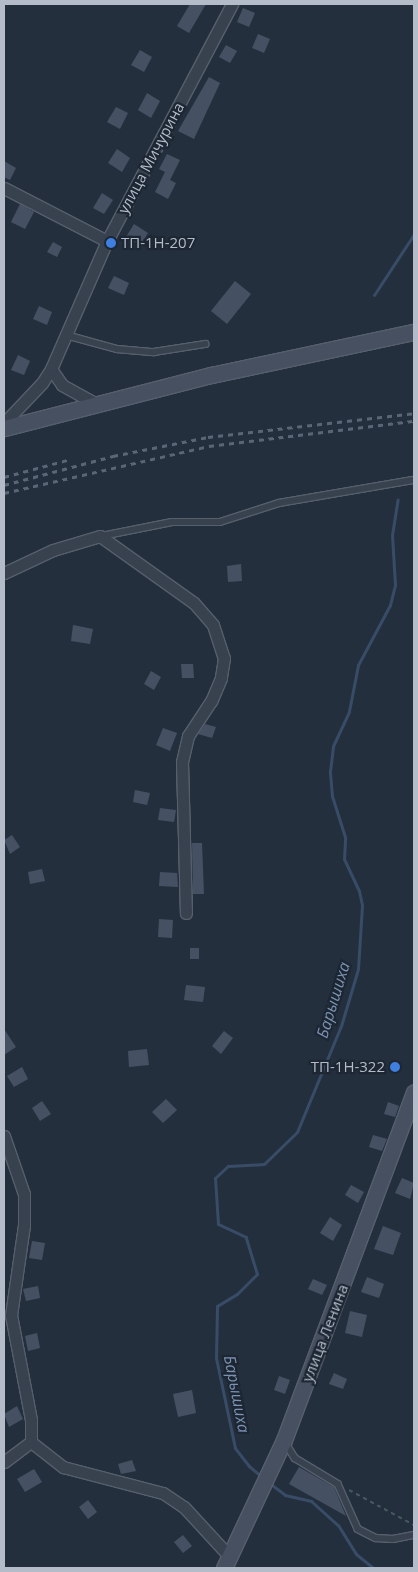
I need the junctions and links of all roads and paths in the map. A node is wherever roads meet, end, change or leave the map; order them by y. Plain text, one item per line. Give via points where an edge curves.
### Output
1 (232, 4) edge
2 (4, 188) edge
3 (107, 241) junction
4 (414, 332) edge
5 (64, 334) junction
6 (205, 344) dead end
7 (51, 369) junction
8 (95, 403) junction
9 (4, 423) edge
10 (4, 428) edge
11 (414, 480) edge
12 (100, 536) junction
13 (4, 573) edge
14 (186, 913) dead end
15 (414, 1093) edge
16 (4, 1136) edge
17 (284, 1440) junction
18 (31, 1442) junction
19 (4, 1462) edge
20 (338, 1484) junction
21 (414, 1525) edge
22 (414, 1535) edge
23 (227, 1563) edge

1 - 3 street, улица Мичурина
2 - 3 street
3 - 5 street, улица Мичурина
4 - 8 main road
5 - 6 lane via 117,349 154,352
5 - 7 street, улица Мичурина
7 - 8 street via 62,384
7 - 9 street, улица Мичурина via 26,402
8 - 10 main road
11 - 12 lane via 279,503 220,522 172,522
12 - 13 street via 53,550
12 - 14 street via 194,603 213,625 224,658 211,701 188,736 182,762
15 - 17 main road, улица Ленина
16 - 18 street via 24,1194 24,1225 11,1315 31,1420
17 - 20 lane via 295,1458
17 - 23 main road, улица Ленина
18 - 19 street
18 - 23 street via 63,1467 163,1493 184,1507
20 - 21 path
20 - 22 lane via 358,1529 376,1538

